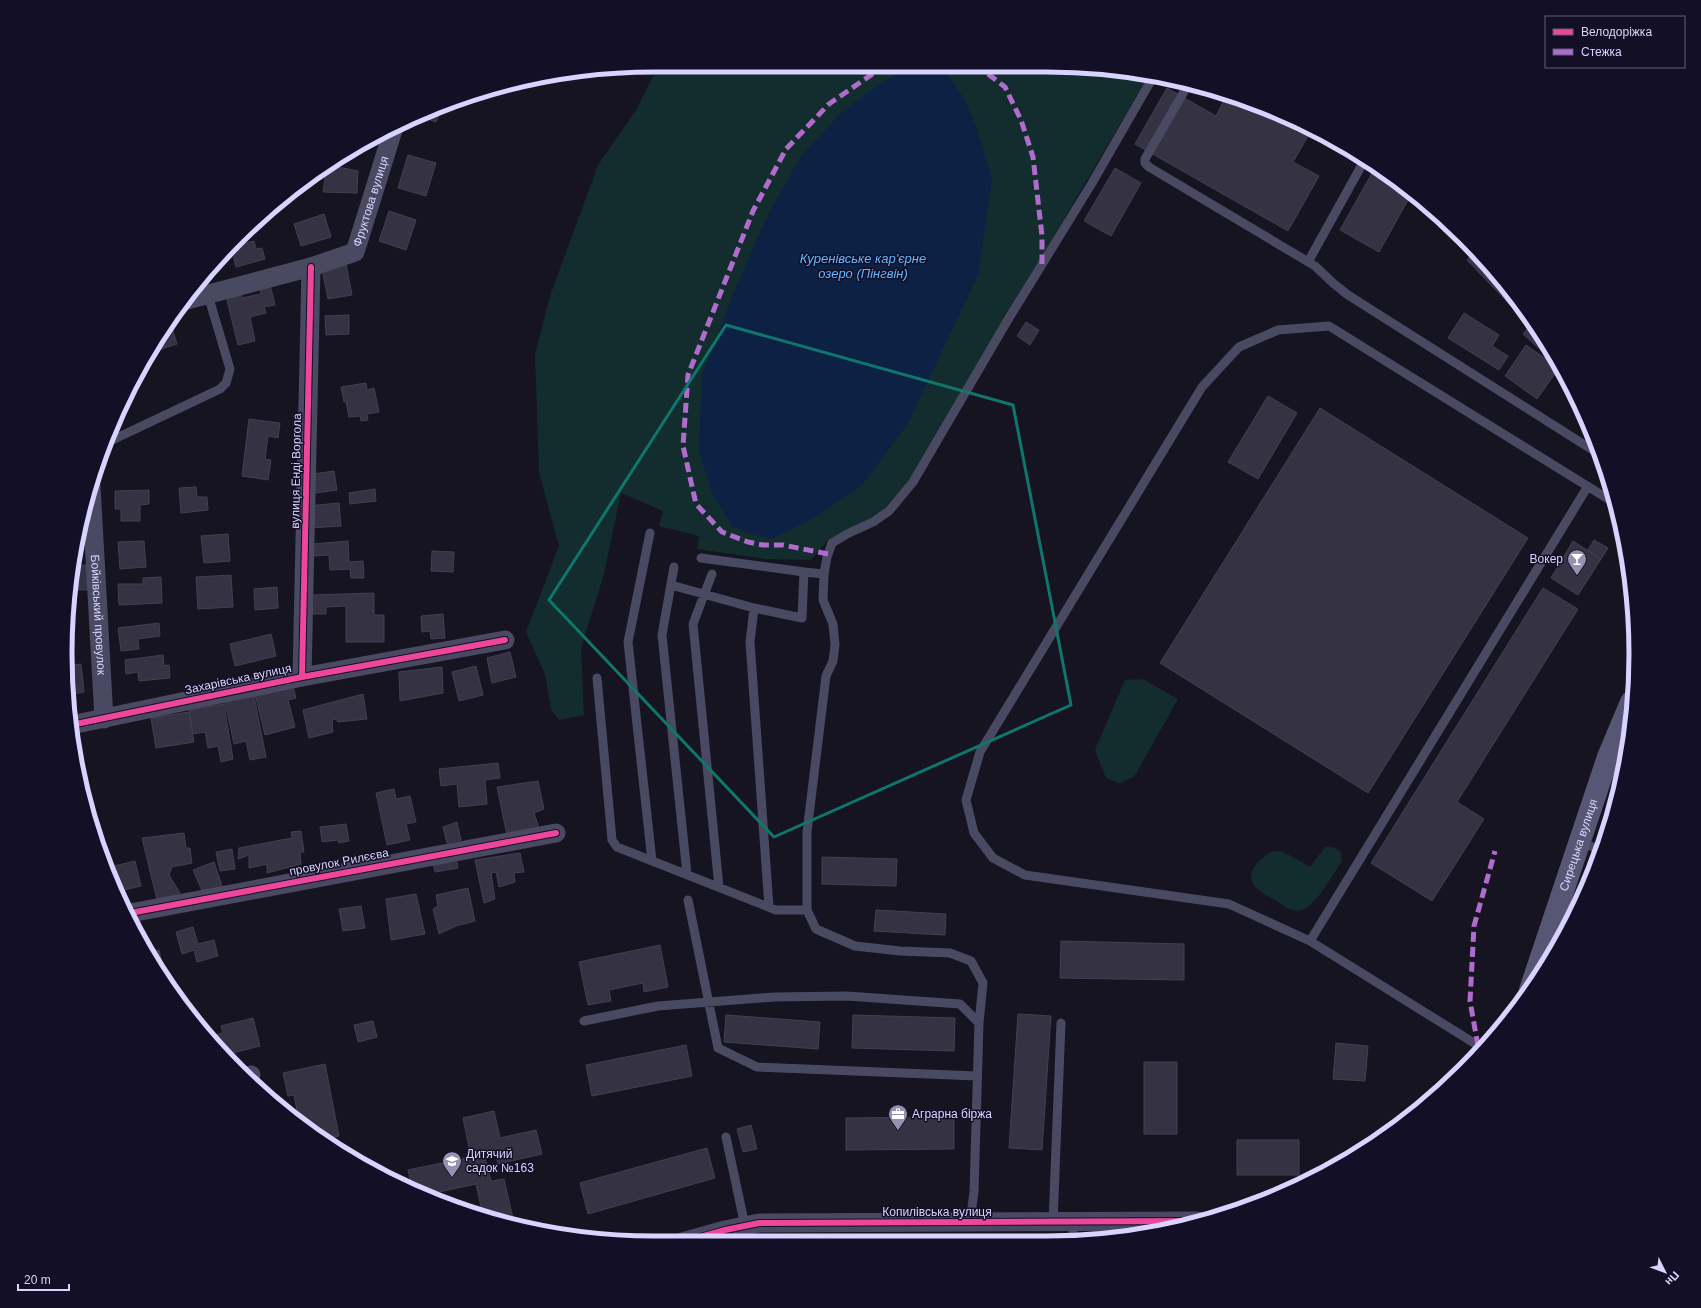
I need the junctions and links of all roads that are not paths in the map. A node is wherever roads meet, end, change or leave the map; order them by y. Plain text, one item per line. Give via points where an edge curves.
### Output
1 (1151, 81) edge
2 (1185, 89) edge
3 (392, 135) edge
4 (1362, 165) edge
5 (1308, 262) junction
6 (311, 267) junction
7 (208, 294) junction
8 (194, 297) edge
9 (113, 440) edge
10 (1592, 449) edge
11 (1588, 486) junction
12 (1608, 499) edge
13 (91, 506) edge
14 (650, 533) dead end
15 (700, 558) dead end
16 (674, 567) dead end
17 (804, 572) junction
18 (712, 574) dead end
19 (824, 574) junction
20 (671, 585) junction
21 (705, 596) junction
22 (754, 608) junction
23 (505, 640) dead end
24 (302, 677) junction
25 (597, 678) dead end
26 (104, 719) junction
27 (1625, 721) edge
28 (76, 724) edge
29 (556, 833) dead end
30 (1580, 842) junction
31 (1596, 847) edge
32 (652, 861) junction
33 (687, 874) junction
34 (719, 887) junction
35 (688, 900) dead end
36 (769, 907) junction
37 (807, 910) junction
38 (133, 913) edge
39 (1310, 941) junction
40 (1538, 965) edge
41 (708, 1002) junction
42 (584, 1020) dead end
43 (979, 1023) junction
44 (1061, 1023) dead end
45 (1478, 1046) edge
46 (978, 1076) junction
47 (726, 1137) dead end
48 (970, 1222) junction
49 (1053, 1222) junction
50 (1169, 1223) edge
51 (746, 1226) junction
52 (1073, 1230) edge
53 (704, 1236) edge

1 - 19 lane via 913,482 889,511 832,543
2 - 5 lane via 1145,163 1153,171
3 - 6 street, Фруктова вулиця via 355,252
4 - 5 lane
5 - 10 lane via 1348,295
6 - 7 street
6 - 24 street, вулиця Енді Воргола
7 - 8 street
7 - 9 lane via 230,369 226,384
11 - 12 lane
11 - 39 lane
11 - 39 lane via 1329,326 1278,330 1239,347 1202,387 980,752 966,800 974,833 989,853 993,858 1025,875 1229,904
13 - 26 street, Бойківський провулок
14 - 32 lane via 628,642
15 - 17 lane
16 - 20 lane
17 - 19 lane
17 - 22 lane via 802,618
18 - 21 lane
19 - 37 lane via 823,600 833,624 835,645 833,661 826,676 807,832
20 - 21 lane
20 - 33 lane via 662,635
21 - 22 lane
21 - 34 lane via 693,624
22 - 36 lane via 750,642
23 - 24 street, Захарівська вулиця
24 - 26 street, Захарівська вулиця
25 - 32 lane via 612,840 617,847
26 - 28 street, Захарівська вулиця
27 - 30 main road, Сирецька вулиця via 1608,757
29 - 38 street, провулок Рилєєва
30 - 31 lane
30 - 40 main road, Сирецька вулиця
32 - 33 lane
33 - 34 lane
34 - 36 lane
35 - 41 lane
36 - 37 lane via 776,910
37 - 43 lane via 816,929 855,946 950,953 971,961 983,983
39 - 45 lane
41 - 42 lane via 658,1006
41 - 43 lane via 774,997 847,996 960,1004
41 - 46 lane via 718,1048 757,1067
43 - 46 lane
44 - 49 lane
46 - 48 lane via 974,1192
47 - 51 lane
48 - 49 street, Копилівська вулиця
48 - 51 street, Копилівська вулиця
49 - 52 street, Копилівська вулиця
50 - 52 street, Копилівська вулиця
51 - 53 street, Копилівська вулиця

